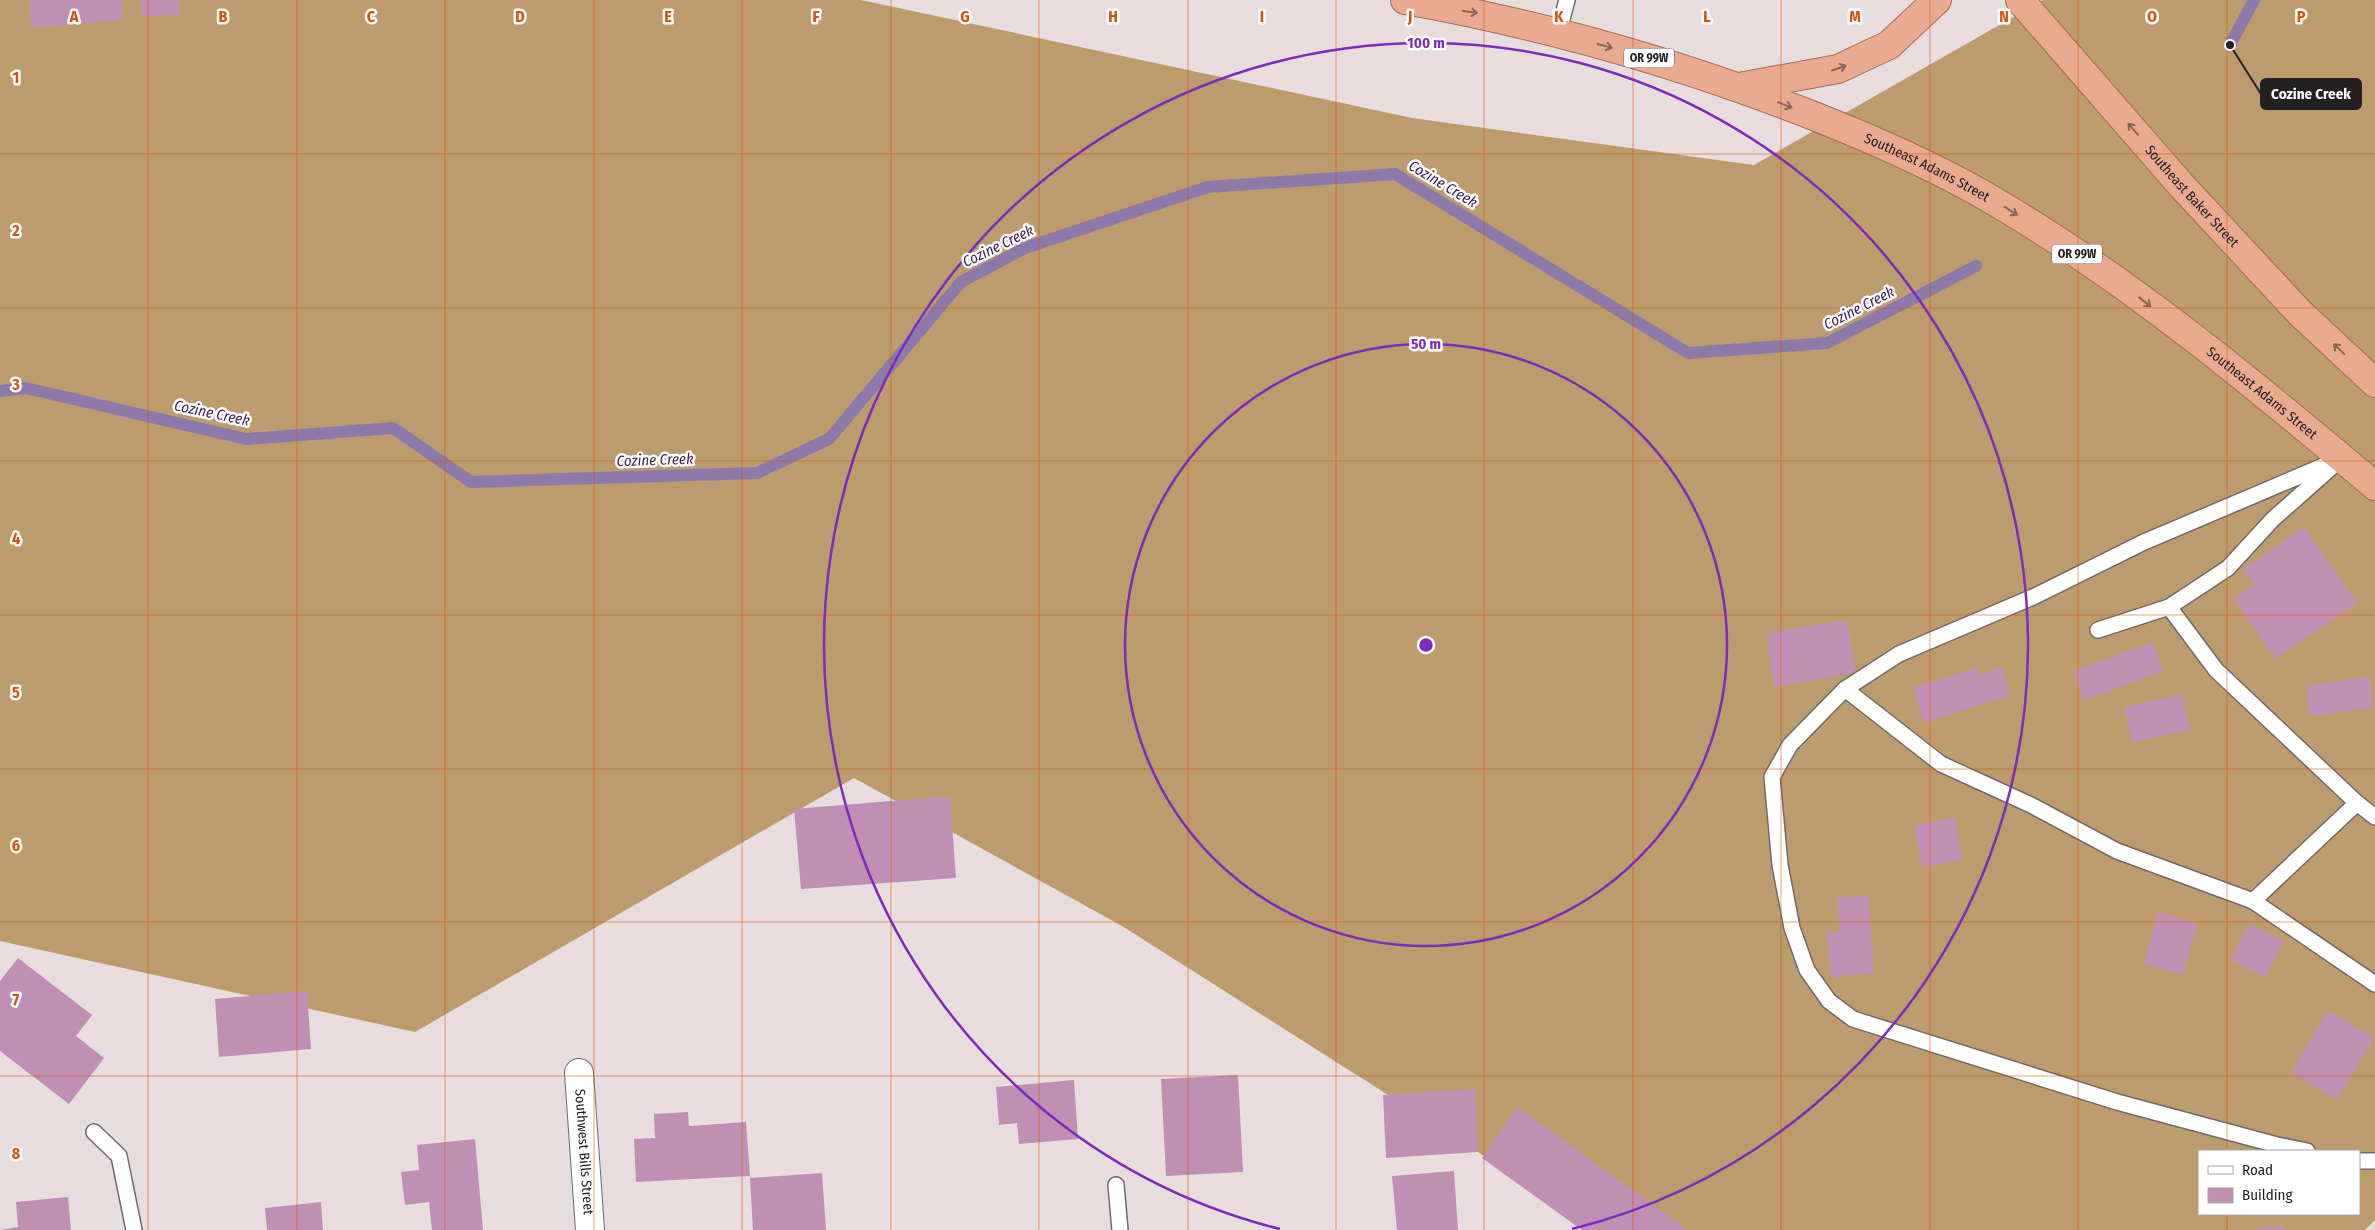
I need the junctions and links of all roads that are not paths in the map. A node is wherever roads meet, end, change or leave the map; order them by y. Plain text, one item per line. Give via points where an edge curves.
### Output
1 (1405, 0) edge
2 (1567, 0) edge
3 (1938, 0) edge
4 (2020, 0) edge
5 (1558, 34) junction
6 (1740, 87) junction
7 (2375, 383) edge
8 (2342, 458) junction
9 (2375, 486) edge
10 (2169, 607) junction
11 (2098, 630) dead end
12 (1845, 689) junction
13 (2356, 803) junction
14 (2375, 817) edge
15 (2253, 901) junction
16 (2375, 984) edge
17 (579, 1073) dead end
18 (94, 1132) dead end
19 (2302, 1150) edge
20 (2360, 1161) edge
21 (2375, 1162) edge
22 (1116, 1185) dead end
23 (134, 1230) edge
24 (590, 1230) edge
25 (1120, 1230) edge

1 -> 5 highway, Southeast Adams Street / OR 99W via 1477,13
2 - 5 lane
6 -> 3 highway via 1838,69 1889,44
7 -> 4 highway, Southeast Baker Street via 2299,312 2181,185
5 -> 6 highway, Southeast Adams Street / OR 99W
6 -> 8 highway, Southeast Adams Street / OR 99W via 1884,144 1998,203 2119,281
8 - 9 highway, Southeast Adams Street / OR 99W
8 - 10 lane via 2273,519 2228,568
8 - 12 lane via 2144,542 2033,597 1899,654
10 - 11 lane
10 - 13 lane via 2216,670
12 - 15 lane via 1941,764 2031,805 2117,850
12 - 19 lane via 1790,745 1772,777 1780,865 1792,928 1807,970 1829,1001 1853,1019 2117,1102
13 - 14 lane
13 - 15 lane
15 - 16 lane
17 - 24 street, Southwest Bills Street
18 - 23 lane via 119,1156
20 - 21 lane
22 - 25 lane

